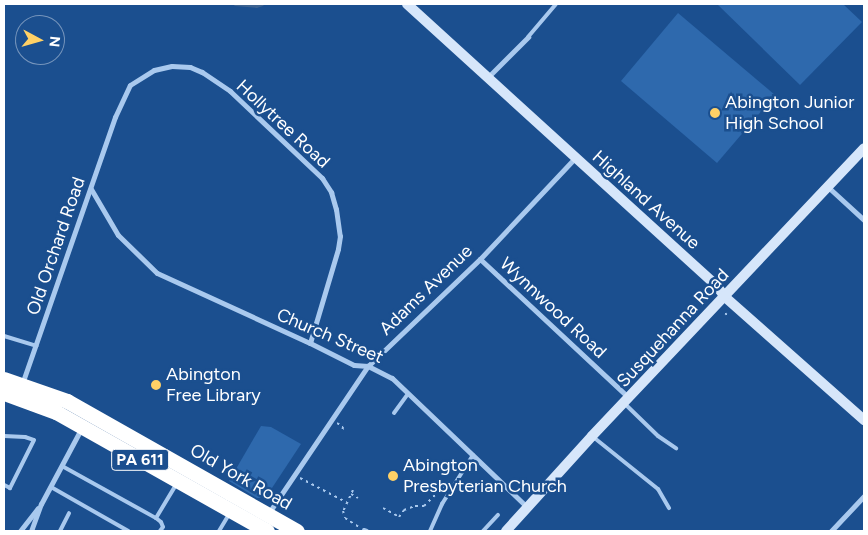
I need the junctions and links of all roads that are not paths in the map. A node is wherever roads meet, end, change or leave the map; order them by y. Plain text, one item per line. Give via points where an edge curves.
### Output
1 (407, 4) edge
2 (556, 4) edge
3 (528, 37) joint
4 (488, 78) junction
5 (115, 117) joint
6 (864, 148) edge
7 (575, 158) junction
8 (828, 187) junction
9 (91, 189) junction
10 (864, 220) edge
11 (480, 259) junction
12 (725, 297) junction
13 (4, 336) edge
14 (310, 343) junction
15 (36, 346) junction
16 (368, 366) junction
17 (4, 379) edge
18 (10, 394) edge
19 (408, 394) junction
20 (627, 401) junction
21 (89, 413) junction
22 (394, 413) dead end
23 (864, 420) edge
24 (82, 427) junction
25 (4, 436) edge
26 (592, 436) junction
27 (676, 448) dead end
28 (473, 455) junction
29 (62, 466) junction
30 (178, 481) junction
31 (4, 485) edge
32 (51, 487) junction
33 (864, 496) edge
34 (41, 504) junction
35 (527, 507) junction
36 (669, 508) dead end
37 (231, 511) junction
38 (69, 513) dead end
39 (498, 515) dead end
40 (156, 518) junction
41 (265, 524) edge
42 (508, 530) edge
43 (20, 531) edge
44 (31, 531) edge
45 (60, 531) edge
46 (128, 531) edge
47 (160, 531) edge
48 (219, 531) edge
49 (297, 531) edge
50 (430, 531) edge
51 (483, 531) edge
52 (831, 531) edge

1 - 4 street, Highland Avenue
2 - 3 lane
3 - 4 street
4 - 7 street, Highland Avenue
5 - 9 street, Old Orchard Road
5 - 14 street, Hollytree Road via 130,85 154,70 190,67 230,91 322,178 336,208 340,236
6 - 8 street, Susquehanna Road
7 - 11 street, Adams Avenue
7 - 12 street, Highland Avenue via 716,285
8 - 10 street
8 - 12 street, Susquehanna Road
9 - 14 street, Church Street via 118,235 157,273
9 - 15 street, Old Orchard Road
11 - 16 street, Adams Avenue
11 - 20 street, Wynnwood Road
12 - 20 street, Susquehanna Road
12 - 23 street, Highland Avenue
13 - 15 lane
14 - 16 street, Church Street via 354,366
15 - 18 street, Old Orchard Road
16 - 19 street, Church Street via 392,378
16 - 41 street, Adams Avenue
17 - 18 highway, Old York Road / PA 611
18 - 21 highway, Old York Road / PA 611 via 67,401
18 - 24 highway, Old York Road / PA 611 via 56,412
19 - 22 lane
19 - 28 street, Church Street
20 - 26 street, Susquehanna Road
20 - 27 lane via 658,436
21 - 24 street
21 - 41 highway, Old York Road / PA 611
24 - 29 street
24 - 30 highway, Old York Road / PA 611
25 - 31 lane via 34,440 10,488
26 - 35 street, Susquehanna Road
26 - 36 lane via 658,489
28 - 35 street, Church Street
28 - 50 lane via 442,504
29 - 32 street
29 - 40 lane
30 - 37 highway, Old York Road / PA 611
30 - 40 lane
32 - 34 street
32 - 46 lane
33 - 52 street
34 - 43 street
34 - 44 street
35 - 42 street, Susquehanna Road
37 - 41 highway, Old York Road / PA 611
37 - 48 lane
38 - 45 lane
39 - 51 lane
40 - 47 lane via 163,528
41 - 49 highway, Old York Road / PA 611

